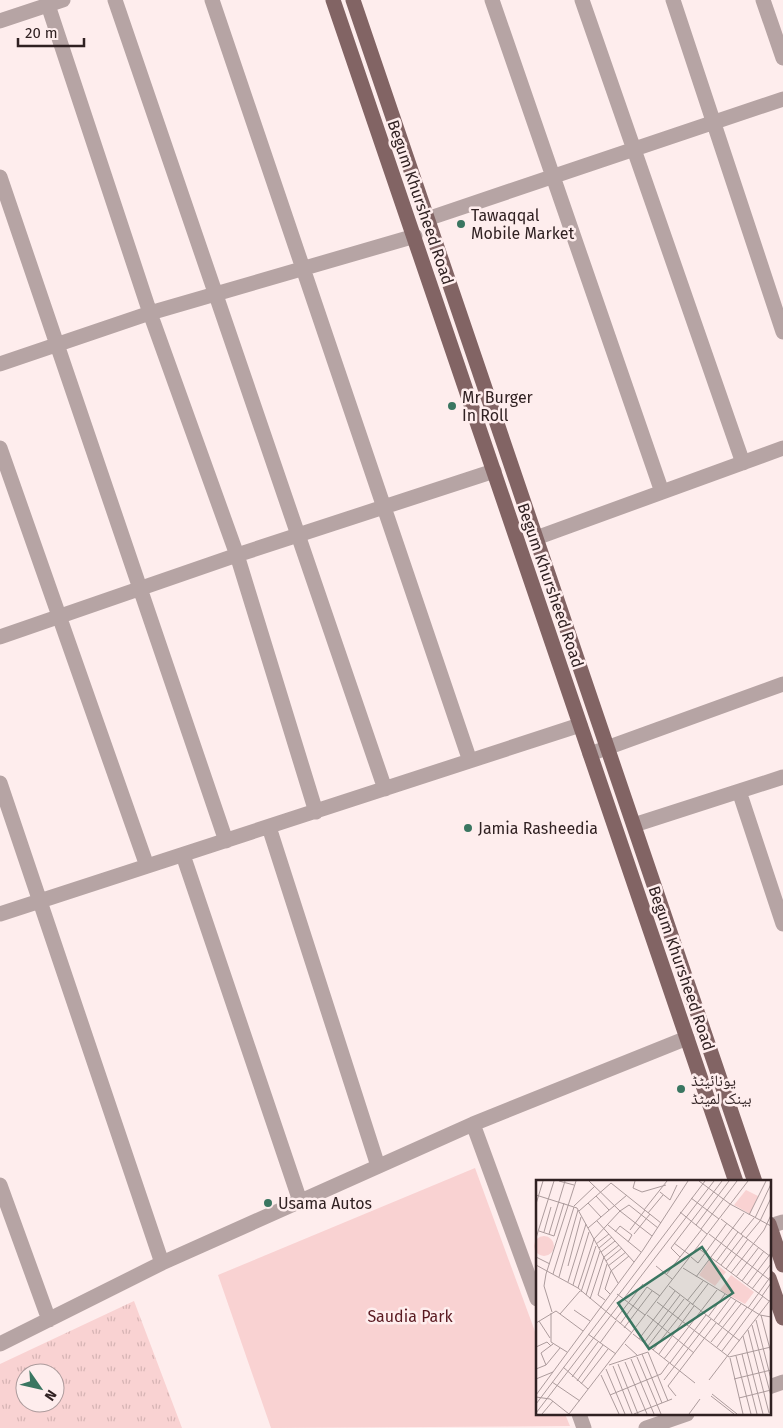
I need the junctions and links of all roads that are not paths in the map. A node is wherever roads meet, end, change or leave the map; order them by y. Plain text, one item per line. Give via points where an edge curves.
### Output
1 (63, 0) edge
2 (115, 0) edge
3 (212, 0) edge
4 (333, 0) edge
5 (353, 0) edge
6 (492, 0) edge
7 (582, 0) edge
8 (673, 0) edge
9 (763, 0) edge
10 (48, 5) junction
11 (0, 21) edge
12 (783, 58) edge
13 (783, 99) edge
14 (714, 122) junction
15 (634, 149) junction
16 (553, 176) junction
17 (0, 177) edge
18 (427, 218) junction
19 (415, 236) junction
20 (303, 269) junction
21 (216, 294) junction
22 (150, 312) junction
23 (783, 332) edge
24 (57, 344) junction
25 (470, 345) junction
26 (454, 351) junction
27 (0, 364) edge
28 (0, 448) edge
29 (783, 448) edge
30 (743, 462) junction
31 (494, 471) junction
32 (662, 492) junction
33 (384, 507) junction
34 (298, 535) junction
35 (536, 538) junction
36 (237, 555) junction
37 (140, 589) junction
38 (59, 617) junction
39 (0, 637) edge
40 (783, 684) edge
41 (580, 725) junction
42 (608, 748) junction
43 (590, 754) junction
44 (470, 761) junction
45 (783, 777) edge
46 (0, 783) edge
47 (385, 789) junction
48 (739, 791) junction
49 (316, 812) junction
50 (634, 825) junction
51 (269, 827) junction
52 (226, 841) junction
53 (183, 855) junction
54 (147, 866) junction
55 (777, 885) edge
56 (41, 900) junction
57 (0, 914) edge
58 (783, 924) edge
59 (688, 1038) junction
60 (472, 1124) junction
61 (378, 1166) junction
62 (735, 1180) edge
63 (754, 1180) edge
64 (0, 1185) edge
65 (300, 1201) junction
66 (774, 1224) edge
67 (162, 1263) junction
68 (783, 1265) edge
69 (770, 1281) edge
70 (536, 1296) edge
71 (783, 1318) edge
72 (49, 1320) junction
73 (0, 1344) edge
74 (783, 1382) edge
75 (770, 1387) edge
76 (580, 1416) edge
77 (680, 1416) edge
78 (584, 1428) edge
79 (646, 1428) edge

1 - 10 street
2 - 21 street
3 - 20 street
4 - 19 main road, Begum Khursheed Road
5 - 18 main road, Begum Khursheed Road
6 - 16 street
7 - 15 street
8 - 14 street
9 - 12 street
10 - 11 street
10 - 22 street
13 - 14 street
14 - 15 street
14 - 23 street
15 - 16 street
15 - 30 street
16 - 18 street
16 - 32 street
17 - 24 street
18 - 25 main road, Begum Khursheed Road
19 - 20 street
19 - 26 main road, Begum Khursheed Road
20 - 21 street
20 - 33 street
21 - 22 street
21 - 34 street
22 - 24 street
22 - 36 street
24 - 27 street
24 - 37 street
25 - 26 street
25 - 35 main road, Begum Khursheed Road
26 - 31 main road, Begum Khursheed Road
28 - 38 street
29 - 30 street
30 - 32 street
31 - 33 street
31 - 41 main road, Begum Khursheed Road
32 - 35 street
33 - 34 street
33 - 44 street
34 - 36 street
34 - 47 street
35 - 42 main road, Begum Khursheed Road
36 - 37 street
36 - 49 street
37 - 38 street
37 - 52 street
38 - 39 street
38 - 54 street
40 - 42 street
41 - 43 main road, Begum Khursheed Road
41 - 44 street
42 - 43 street
42 - 50 main road, Begum Khursheed Road
43 - 59 main road, Begum Khursheed Road
44 - 47 street
45 - 48 street
46 - 56 street
47 - 49 street
48 - 50 street
48 - 55 street
49 - 51 street
50 - 63 main road, Begum Khursheed Road
51 - 52 street
51 - 61 street
52 - 53 street
53 - 54 street
53 - 65 street
54 - 56 street
55 - 58 street
56 - 57 street
56 - 67 street
59 - 60 street
59 - 62 main road, Begum Khursheed Road
60 - 61 street
60 - 70 street
61 - 65 street
64 - 72 street
65 - 67 street
66 - 68 main road
67 - 72 street
69 - 71 main road
72 - 73 street
74 - 75 street
76 - 78 street
77 - 79 street

